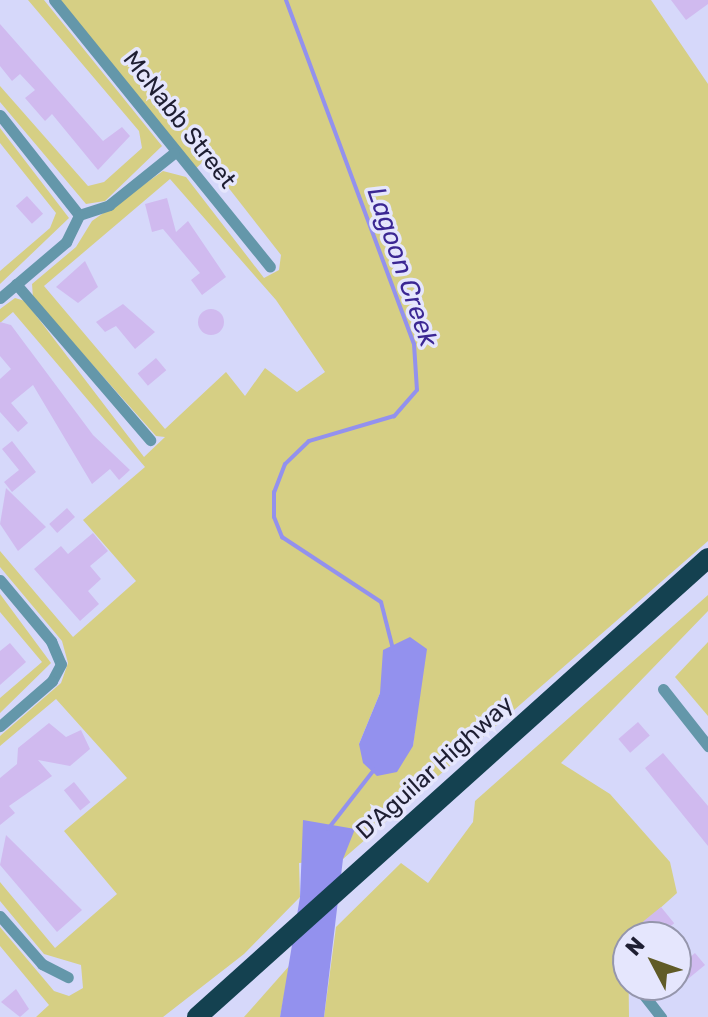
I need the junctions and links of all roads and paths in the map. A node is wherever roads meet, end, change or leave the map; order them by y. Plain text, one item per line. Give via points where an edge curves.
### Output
1 (54, 0) edge
2 (0, 115) edge
3 (174, 153) junction
4 (79, 215) junction
5 (270, 267) dead end
6 (16, 284) junction
7 (0, 298) edge
8 (150, 440) dead end
9 (708, 558) edge
10 (708, 573) edge
11 (0, 580) edge
12 (663, 689) dead end
13 (0, 726) edge
14 (708, 746) edge
15 (464, 784) junction
16 (0, 916) edge
17 (68, 977) dead end
18 (648, 1001) edge
19 (219, 1007) edge
20 (182, 1017) edge
21 (197, 1017) edge
22 (661, 1017) edge

1 - 3 street, McNabb Street
2 - 4 street
3 - 4 street via 109,205
3 - 5 street, McNabb Street
4 - 6 street via 73,235
6 - 7 street
6 - 8 street
9 - 15 highway, D'Aguilar Highway
10 - 15 highway, D'Aguilar Highway
11 - 13 street via 51,641 61,664 52,681
12 - 14 street
15 - 19 highway, D'Aguilar Highway
16 - 17 street via 42,964
18 - 22 street
19 - 20 highway
19 - 21 highway, D'Aguilar Highway

